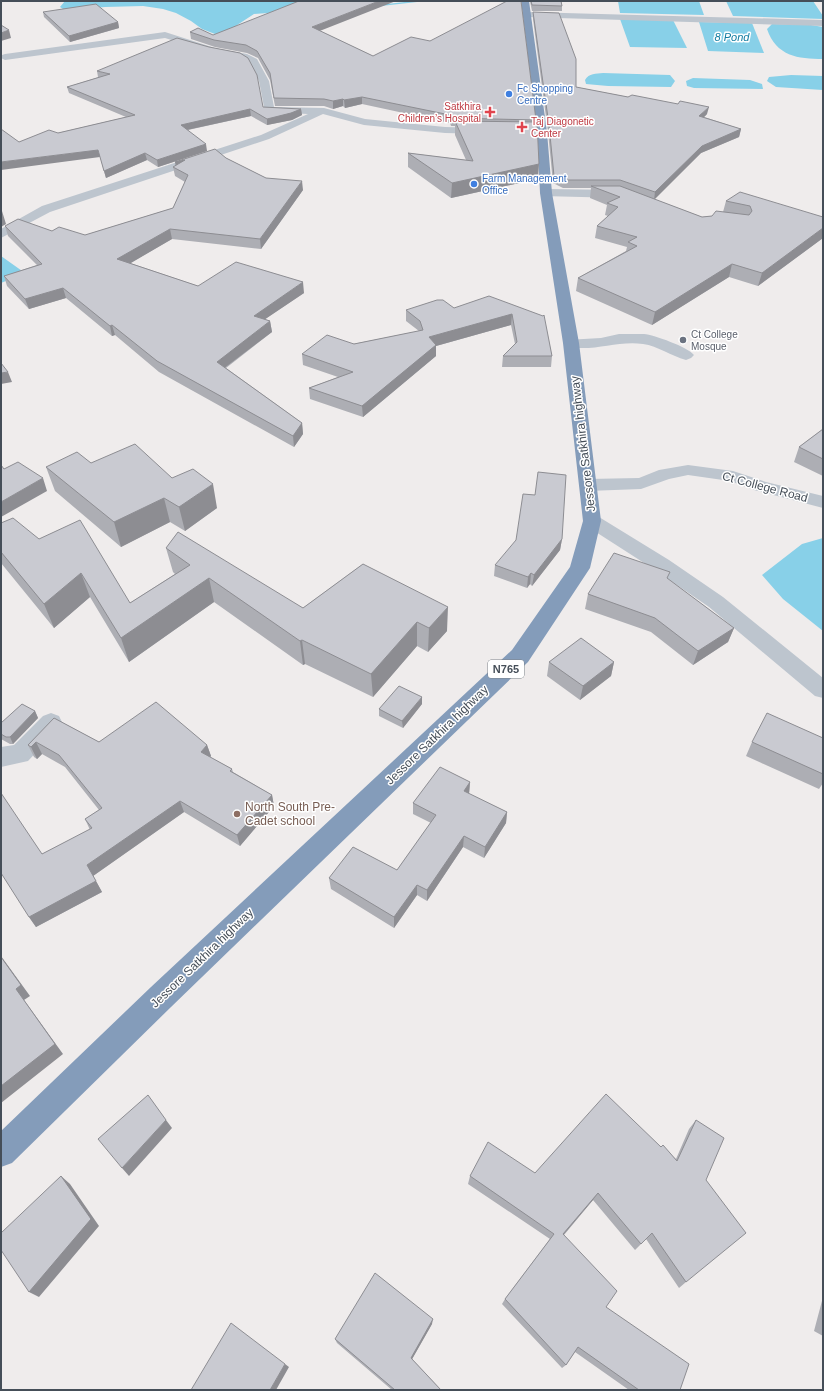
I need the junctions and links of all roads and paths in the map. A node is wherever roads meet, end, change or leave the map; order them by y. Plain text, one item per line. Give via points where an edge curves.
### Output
1 (526, 8) edge
2 (823, 23) edge
3 (5, 57) dead end
4 (324, 111) junction
5 (497, 131) edge
6 (546, 193) junction
7 (634, 198) edge
8 (1, 234) edge
9 (571, 343) junction
10 (686, 355) dead end
11 (588, 485) junction
12 (823, 502) edge
13 (592, 521) junction
14 (823, 690) edge
15 (51, 722) edge
16 (1, 758) edge
17 (1, 1152) edge

1 - 2 street
1 - 6 highway, Jessore Satkhira highway / N765
3 - 4 street via 165,35 254,61 264,81 269,110
4 - 5 street via 364,122 445,130
4 - 8 street via 265,137 46,209
6 - 7 street via 619,194
6 - 9 highway, Jessore Satkhira highway / N765
9 - 10 street via 645,339
9 - 11 highway, Jessore Satkhira highway / N765
11 - 12 street, Ct College Road via 641,483 665,474 688,470 733,476 760,486
11 - 13 highway, Jessore Satkhira highway / N765
13 - 14 street via 716,602
13 - 17 highway, Jessore Satkhira highway / N765 via 580,568 520,656 161,996
15 - 16 street via 20,754 5,755

